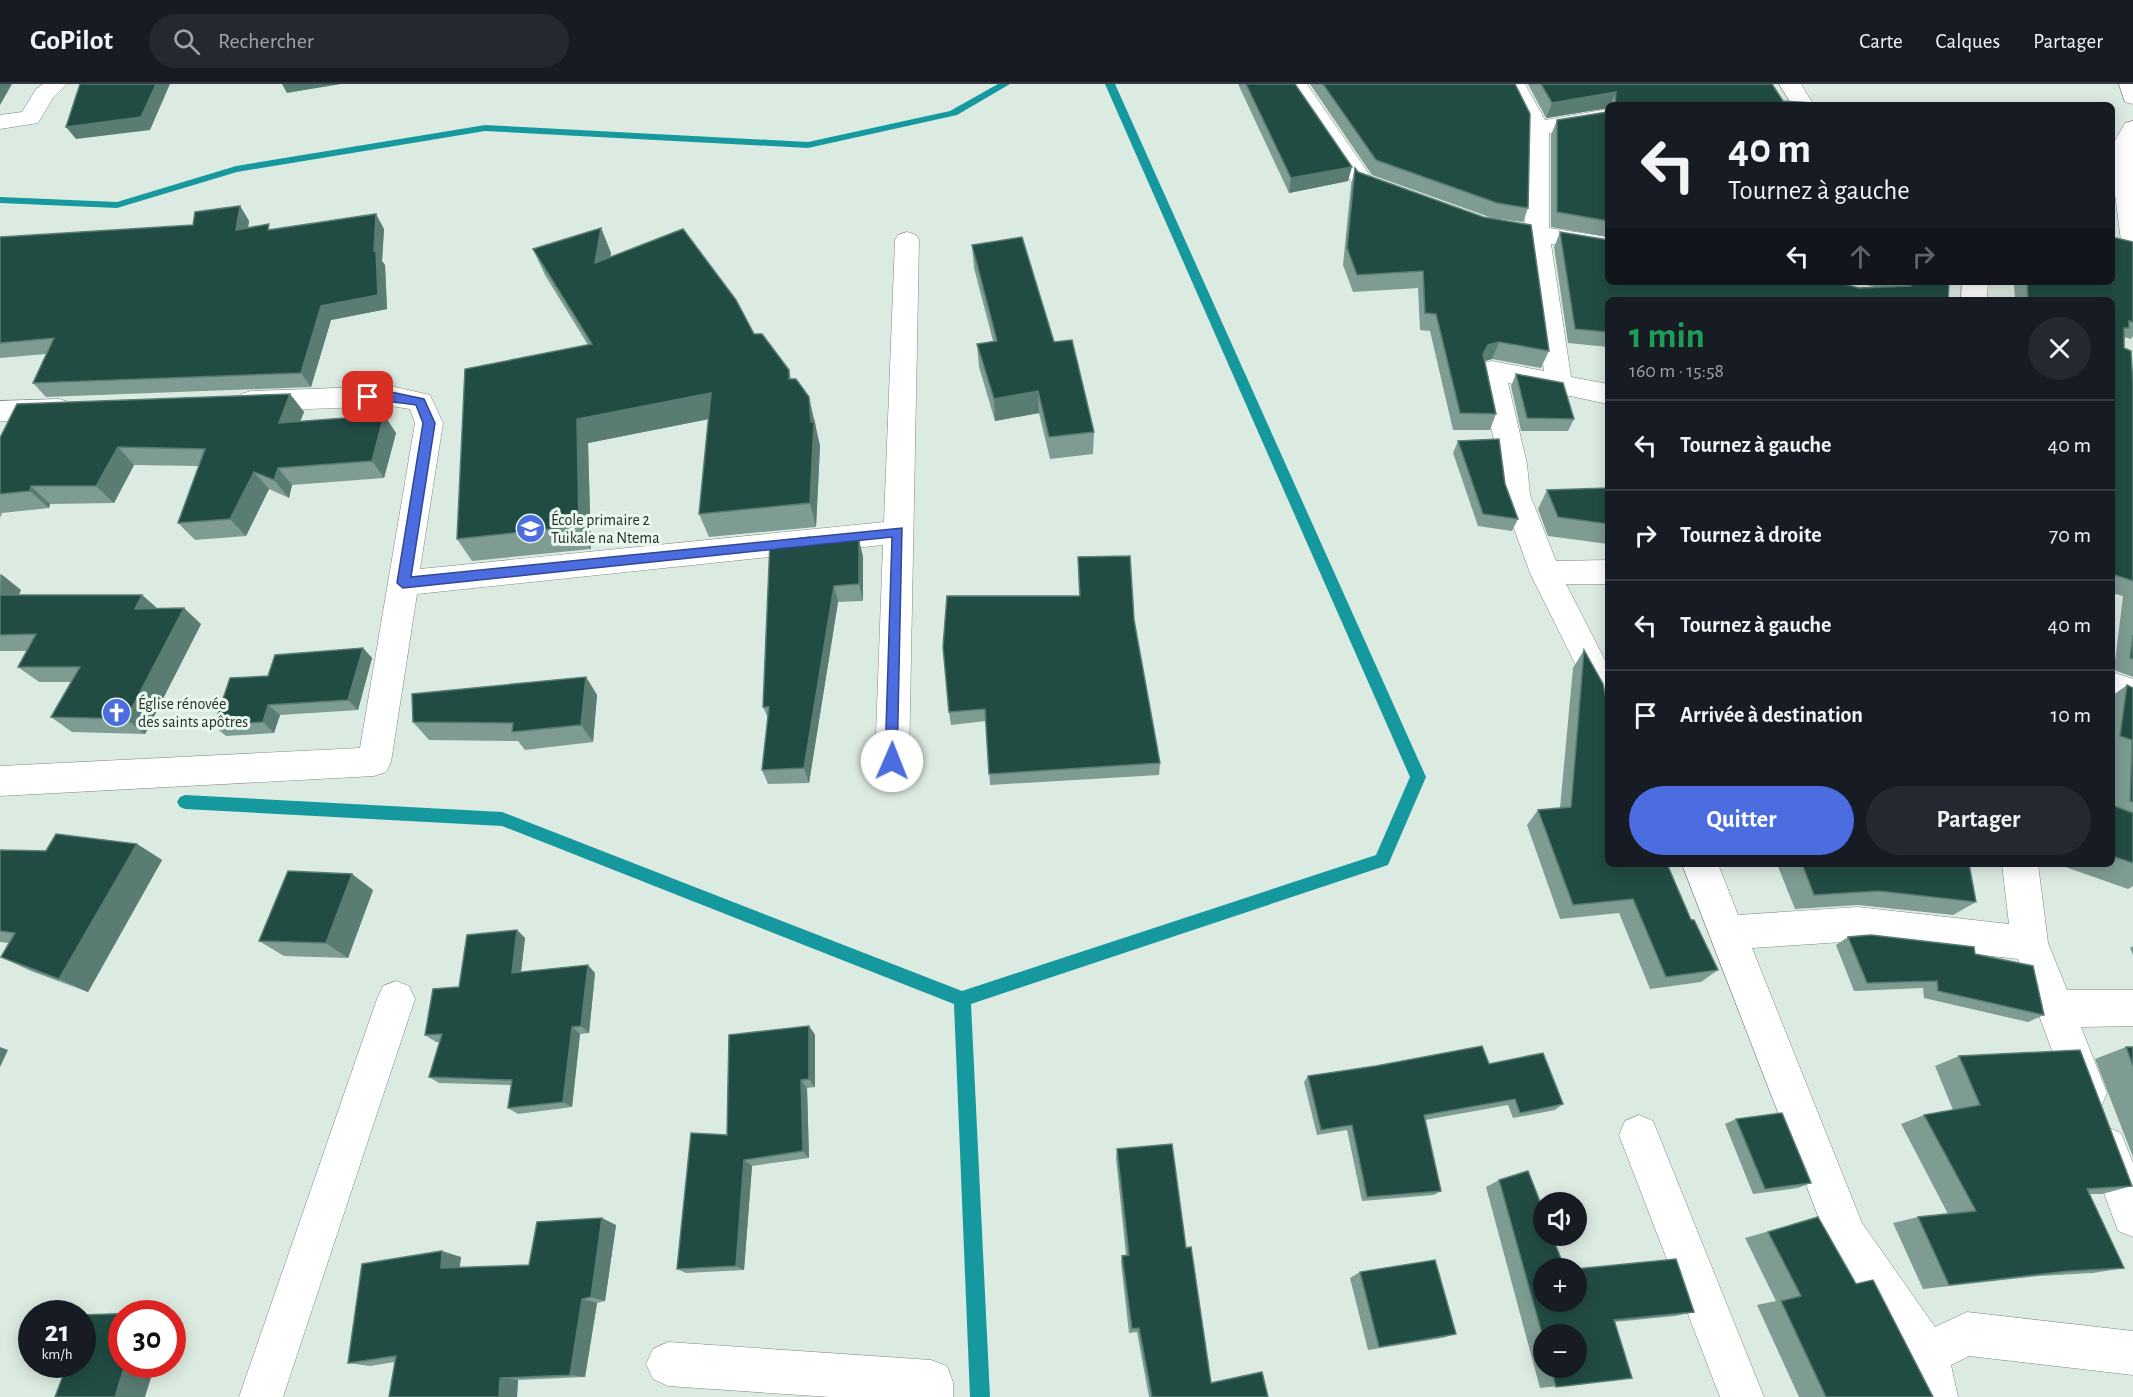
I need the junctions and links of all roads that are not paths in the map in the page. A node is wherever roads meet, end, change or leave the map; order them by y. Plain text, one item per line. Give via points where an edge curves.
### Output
1 (56, 84) edge
2 (1296, 84) edge
3 (1514, 84) edge
4 (1790, 84) edge
5 (2130, 84) edge
6 (2133, 97) edge
7 (1798, 102) edge
8 (1605, 117) edge
9 (0, 122) edge
10 (1538, 128) junction
11 (2133, 128) edge
12 (2117, 150) edge
13 (1415, 201) edge
14 (1467, 220) edge
15 (1537, 235) junction
16 (907, 240) dead end
17 (2133, 242) edge
18 (1605, 246) edge
19 (1559, 384) junction
20 (1605, 393) edge
21 (225, 402) edge
22 (83, 408) edge
23 (0, 411) edge
24 (898, 532) junction
25 (1605, 572) edge
26 (1545, 573) junction
27 (403, 583) junction
28 (2115, 686) edge
29 (1605, 692) edge
30 (2133, 692) edge
31 (892, 761) dead end
32 (0, 781) edge
33 (1701, 867) edge
34 (2020, 867) edge
35 (1727, 933) junction
36 (2030, 943) junction
37 (396, 999) dead end
38 (2133, 1008) edge
39 (2055, 1009) junction
40 (1639, 1135) dead end
41 (2133, 1216) edge
42 (2133, 1353) edge
43 (1927, 1354) junction
44 (668, 1365) dead end
45 (261, 1397) edge
46 (931, 1397) edge
47 (1743, 1397) edge
48 (1936, 1397) edge

1 - 9 street via 44,94 30,118
2 - 13 street via 1363,182
3 - 10 street
4 - 7 street
5 - 6 street
8 - 10 street
10 - 15 street
11 - 12 street
12 - 17 street
14 - 15 street
15 - 18 street
15 - 19 street
16 - 24 street
19 - 20 street
19 - 26 street via 1492,370 1513,464 1515,495
21 - 27 street via 391,396 420,402 429,423
22 - 23 street
24 - 27 street
24 - 31 street
25 - 26 street
26 - 29 street
27 - 32 street via 374,762
28 - 30 street
33 - 35 street
34 - 36 street
35 - 36 street via 1858,924
35 - 43 street via 1847,1237
36 - 39 street
37 - 45 street
38 - 39 street
39 - 41 street
40 - 47 street
42 - 43 street via 1966,1334
43 - 48 street
44 - 46 street via 931,1382

